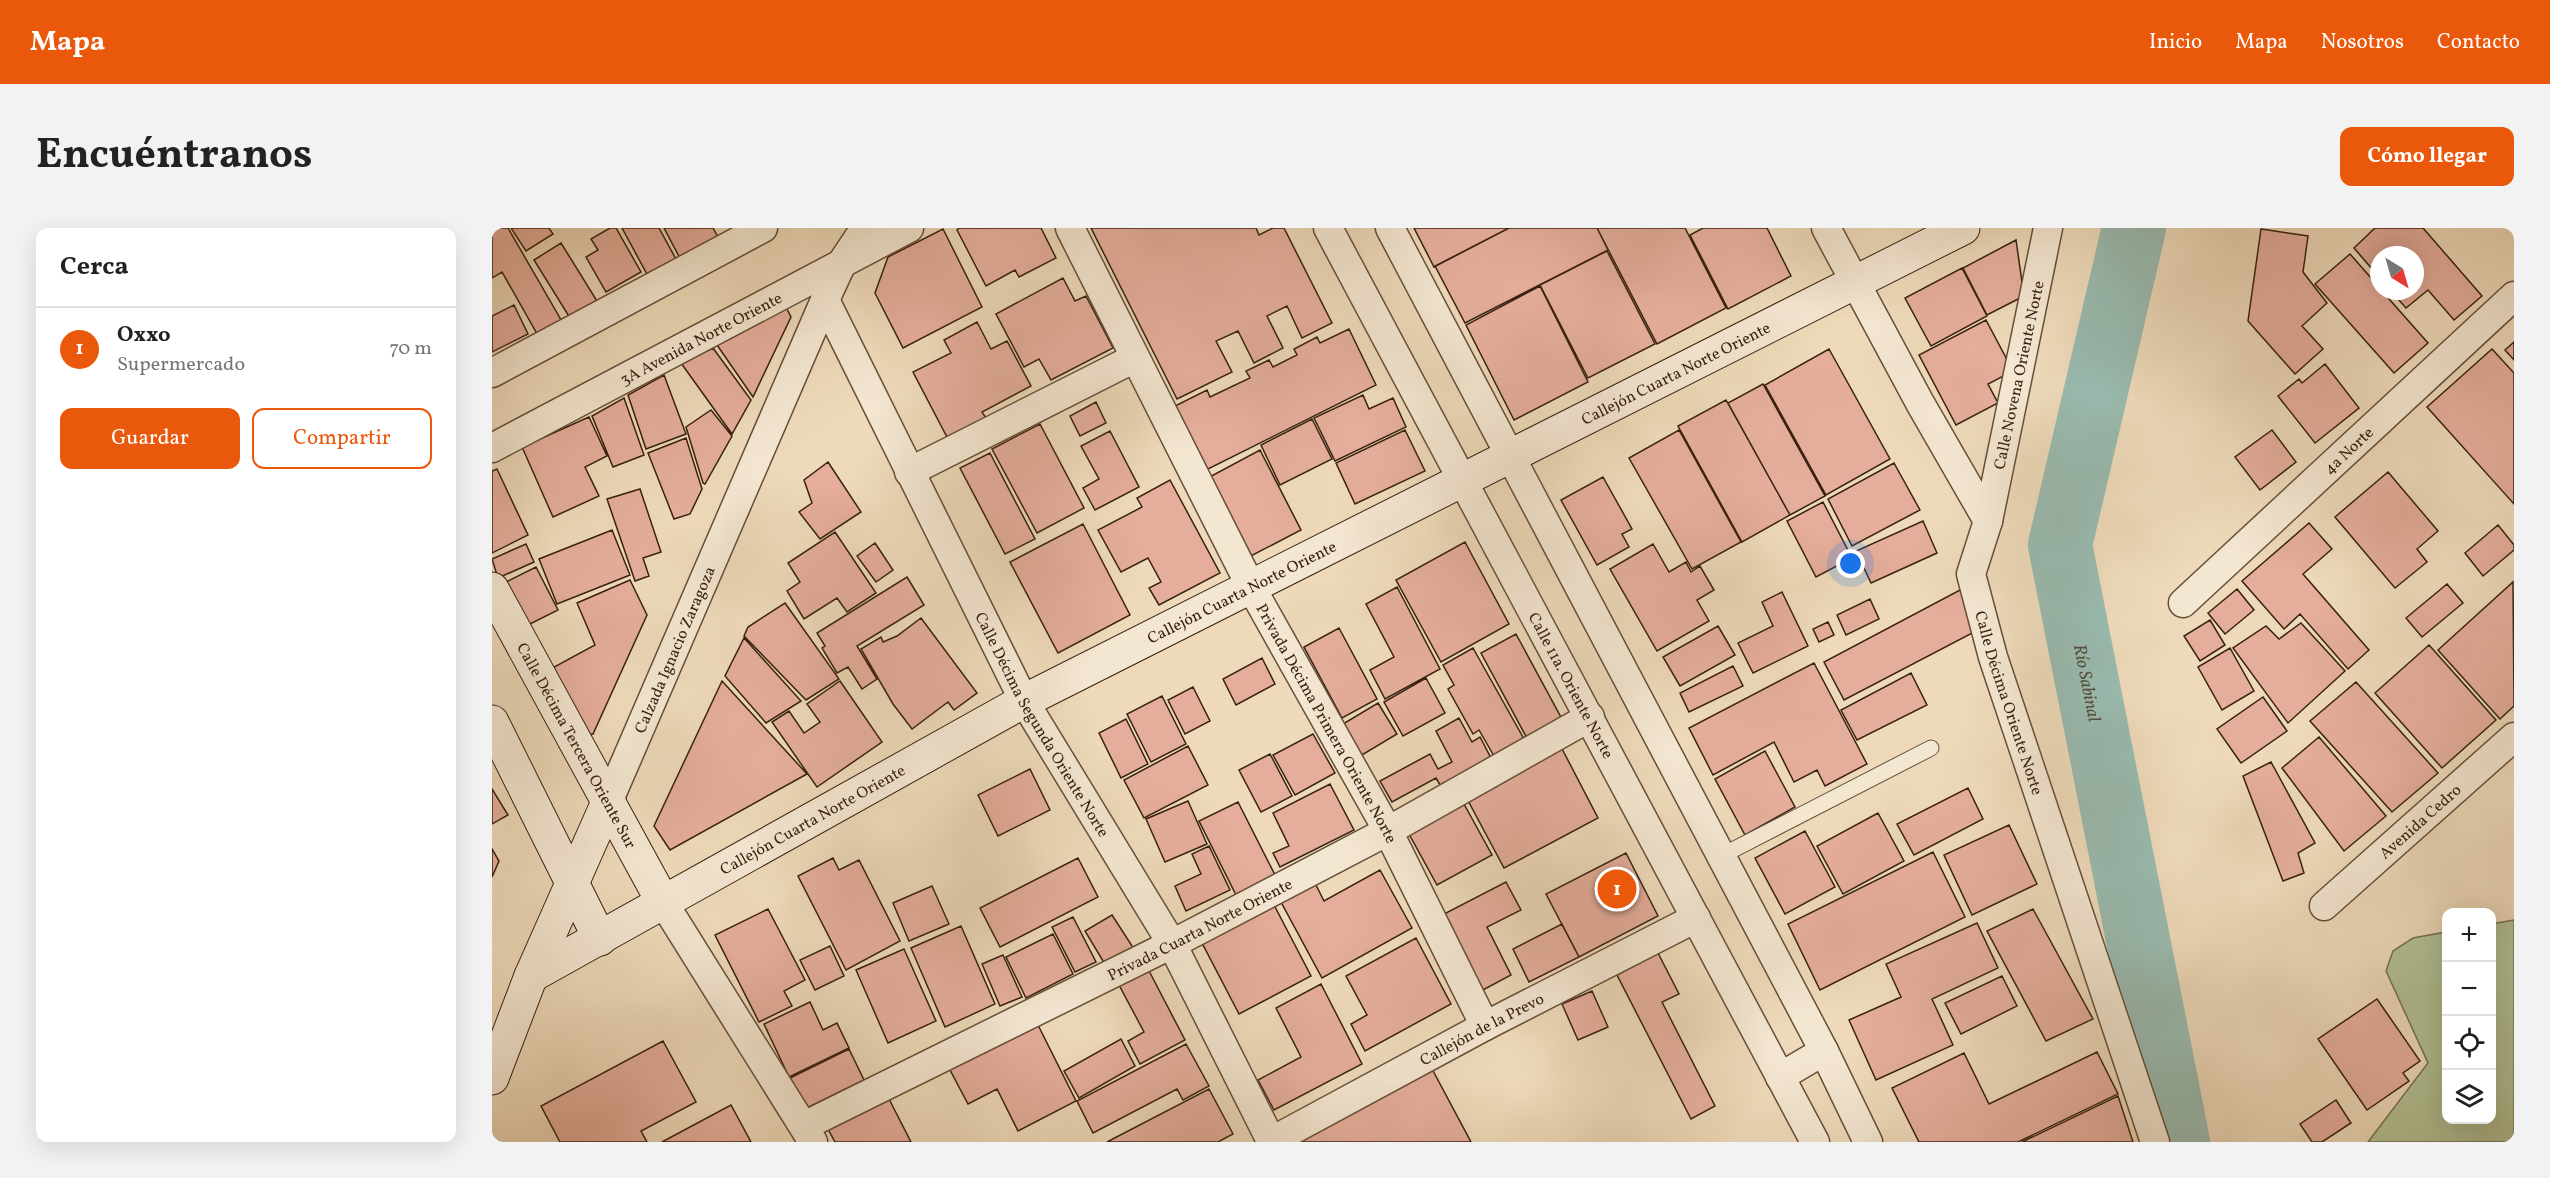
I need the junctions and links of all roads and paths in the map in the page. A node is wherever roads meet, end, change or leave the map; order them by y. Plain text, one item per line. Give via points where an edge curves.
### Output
1 (763, 228) edge
2 (865, 228) edge
3 (909, 228) edge
4 (1070, 228) edge
5 (1328, 228) edge
6 (1390, 228) edge
7 (1826, 228) edge
8 (1964, 228) edge
9 (2048, 228) edge
10 (843, 261) junction
11 (1855, 282) junction
12 (2514, 296) edge
13 (825, 300) junction
14 (1135, 358) junction
15 (492, 373) edge
16 (492, 448) edge
17 (1511, 456) junction
18 (909, 472) junction
19 (1461, 482) junction
20 (1988, 521) junction
21 (1251, 587) junction
22 (492, 589) edge
23 (2183, 603) dead end
24 (1024, 701) junction
25 (1590, 717) junction
26 (492, 722) edge
27 (2514, 737) edge
28 (1930, 748) dead end
29 (609, 800) junction
30 (1388, 831) junction
31 (1721, 856) junction
32 (572, 881) junction
33 (663, 902) junction
34 (2324, 906) dead end
35 (1696, 918) junction
36 (600, 939) junction
37 (1172, 944) junction
38 (531, 976) junction
39 (1485, 1026) junction
40 (1824, 1051) junction
41 (1780, 1077) junction
42 (492, 1078) edge
43 (808, 1134) edge
44 (1270, 1142) edge
45 (1815, 1142) edge
46 (1868, 1142) edge
47 (2155, 1142) edge

1 - 15 street
2 - 10 street, Calzada Ignacio Zaragoza
3 - 10 street, 3A Avenida Norte Oriente
4 - 14 street, Privada Décima Primera Oriente Norte
5 - 19 street, Calle 11a. Oriente Norte
6 - 17 street
7 - 11 street
8 - 11 street, Callejón Cuarta Norte Oriente
9 - 20 street, Calle Novena Oriente Norte
10 - 13 street, Calzada Ignacio Zaragoza
10 - 16 street, 3A Avenida Norte Oriente
11 - 17 street, Callejón Cuarta Norte Oriente
11 - 20 street
12 - 23 street, 4a Norte
13 - 18 street, Calle Décima Segunda Oriente Norte
13 - 29 street, Calzada Ignacio Zaragoza
14 - 18 street
14 - 21 street, Privada Décima Primera Oriente Norte
17 - 19 street, Callejón Cuarta Norte Oriente
17 - 31 street
18 - 24 street, Calle Décima Segunda Oriente Norte
19 - 21 street, Callejón Cuarta Norte Oriente
19 - 25 street, Calle 11a. Oriente Norte
20 - 47 street, Calle Décima Oriente Norte via 1971,574 1993,657
21 - 24 street, Callejón Cuarta Norte Oriente
21 - 30 street, Privada Décima Primera Oriente Norte
22 - 29 street, Calle Décima Tercera Oriente Sur
24 - 33 street, Callejón Cuarta Norte Oriente
24 - 37 street, Calle Décima Segunda Oriente Norte
25 - 30 street, Privada Cuarta Norte Oriente
25 - 35 street, Calle 11a. Oriente Norte
26 - 32 street
27 - 34 street, Avenida Cedro
28 - 31 lane
29 - 32 street, Calzada Ignacio Zaragoza
29 - 33 street, Calle Décima Tercera Oriente Sur
30 - 37 street, Privada Cuarta Norte Oriente
30 - 39 street, Privada Décima Primera Oriente Norte
31 - 40 street
32 - 36 street
32 - 38 street, Calzada Ignacio Zaragoza
33 - 36 street, Callejón Cuarta Norte Oriente
33 - 43 street
35 - 39 street, Callejón de la Prevo
35 - 41 street, Calle 11a. Oriente Norte
36 - 38 street, Callejón Cuarta Norte Oriente
37 - 43 street, Privada Cuarta Norte Oriente
37 - 44 street, Calle Décima Segunda Oriente Norte
38 - 42 street, Calzada Ignacio Zaragoza
39 - 44 street, Callejón de la Prevo
40 - 41 street
40 - 46 street
41 - 45 street, Calle 11a. Oriente Norte

